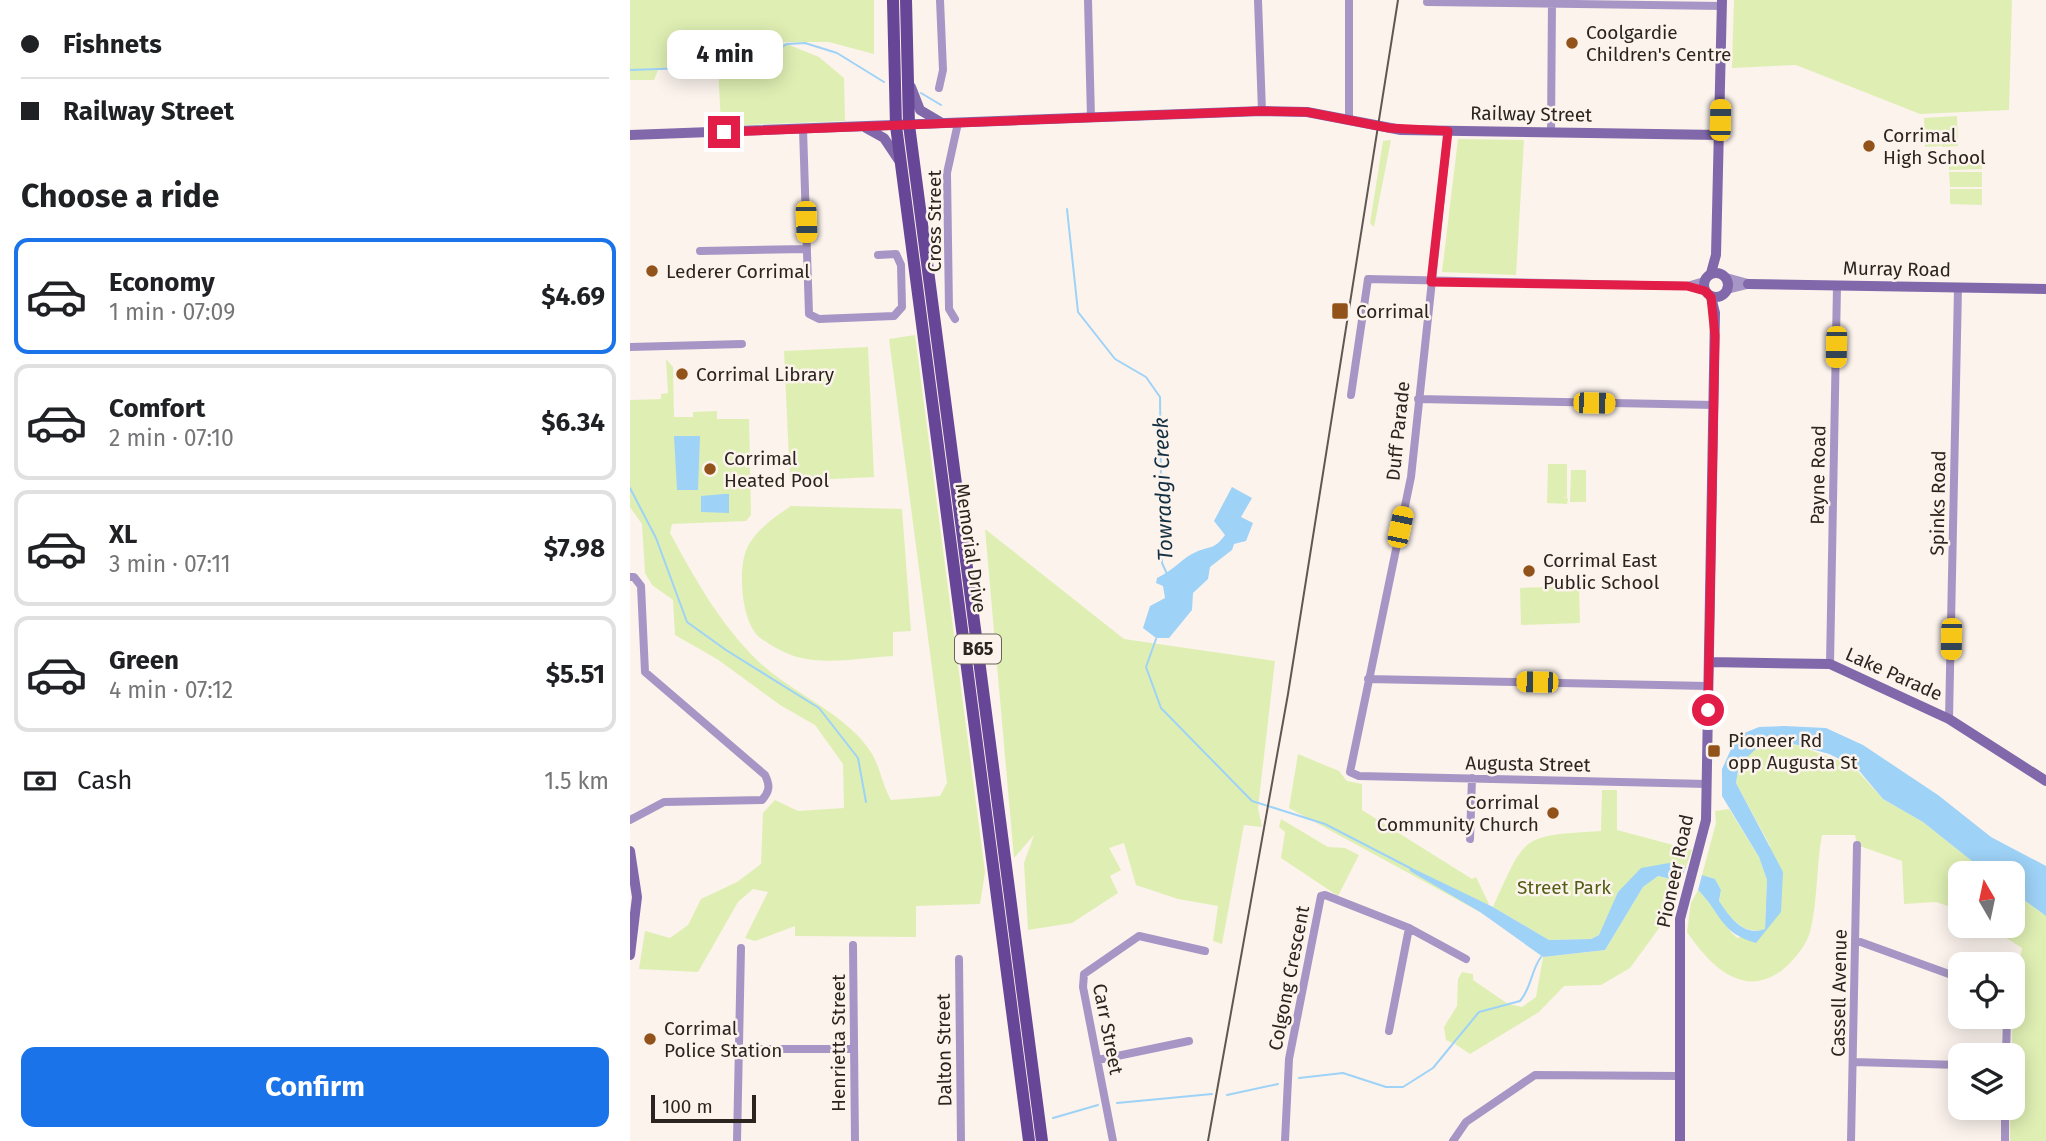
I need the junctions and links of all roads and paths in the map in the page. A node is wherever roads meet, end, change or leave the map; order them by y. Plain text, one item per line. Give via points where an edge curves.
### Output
1 (893, 0) edge
2 (906, 0) edge
3 (940, 0) edge
4 (1088, 0) edge
5 (1258, 0) edge
6 (1349, 0) edge
7 (1427, 2) dead end
8 (1552, 2) edge
9 (1722, 3) edge
10 (906, 64) junction
11 (939, 88) dead end
12 (1262, 111) junction
13 (1091, 118) junction
14 (1349, 121) junction
15 (958, 123) junction
16 (943, 124) junction
17 (903, 126) junction
18 (859, 127) junction
19 (803, 129) junction
20 (1448, 131) junction
21 (1551, 132) junction
22 (630, 135) edge
23 (1720, 135) junction
24 (902, 169) junction
25 (807, 249) junction
26 (700, 251) dead end
27 (878, 256) dead end
28 (1431, 282) junction
29 (1748, 284) joint
30 (1716, 285) junction
31 (1837, 286) junction
32 (1958, 288) junction
33 (2046, 289) edge
34 (955, 319) dead end
35 (742, 344) dead end
36 (630, 346) edge
37 (1351, 395) dead end
38 (1418, 399) junction
39 (1714, 405) junction
40 (630, 577) edge
41 (1709, 662) junction
42 (1830, 664) junction
43 (1368, 679) junction
44 (1709, 686) junction
45 (1949, 719) junction
46 (1350, 772) joint
47 (1472, 778) junction
48 (2046, 781) edge
49 (1707, 784) junction
50 (630, 820) edge
51 (1470, 838) dead end
52 (1857, 845) dead end
53 (630, 851) edge
54 (1409, 928) junction
55 (1855, 940) junction
56 (853, 945) dead end
57 (741, 948) dead end
58 (1205, 951) dead end
59 (630, 955) edge
60 (959, 959) dead end
61 (1466, 959) dead end
62 (1948, 974) edge
63 (1389, 1031) dead end
64 (1189, 1041) dead end
65 (738, 1049) junction
66 (854, 1049) junction
67 (1098, 1060) junction
68 (1853, 1062) junction
69 (1948, 1065) edge
70 (1679, 1076) junction
71 (2005, 1120) edge
72 (737, 1141) edge
73 (855, 1141) edge
74 (961, 1141) edge
75 (1030, 1141) edge
76 (1042, 1141) edge
77 (1113, 1141) edge
78 (1285, 1141) edge
79 (1454, 1141) edge
80 (1680, 1141) edge
81 (1851, 1141) edge
82 (2005, 1141) edge

1 - 17 main road, Memorial Drive / B65
2 - 10 main road, Memorial Drive / B65
3 - 11 street via 943,70
4 - 13 street
5 - 12 street
6 - 14 street
7 - 8 street
8 - 9 street
8 - 21 street
9 - 23 main road, Pioneer Road
10 - 16 main road via 920,110
10 - 17 main road, Memorial Drive / B65
12 - 13 main road, Railway Street
12 - 14 main road, Railway Street via 1307,112
13 - 15 main road, Railway Street
14 - 20 main road, Railway Street
15 - 16 main road, Railway Street
15 - 34 street, Cross Street via 947,173 949,309
16 - 17 main road, Railway Street
17 - 18 main road, Railway Street
17 - 24 main road, Memorial Drive / B65
17 - 76 main road, Memorial Drive / B65
18 - 19 main road, Railway Street
18 - 24 main road via 884,138
19 - 22 main road, Railway Street
19 - 25 street
20 - 21 main road, Railway Street
20 - 28 street, Duff Parade
21 - 23 main road, Railway Street
23 - 30 main road, Pioneer Road
24 - 75 main road, Memorial Drive / B65
25 - 26 street
25 - 27 street via 809,314 820,319 894,316 902,307 901,265 895,254
28 - 30 street, Murray Road
28 - 37 street, Murray Road via 1368,279
28 - 38 street, Duff Parade
29 - 30 street, Murray Road
29 - 31 main road, Murray Road
30 - 39 main road, Pioneer Road
31 - 32 main road, Murray Road
31 - 42 street, Payne Road
32 - 33 main road, Murray Road
32 - 45 street, Spinks Road
35 - 36 street
38 - 39 street
38 - 43 street, Duff Parade via 1411,477
39 - 41 main road, Pioneer Road
40 - 50 street via 641,586 645,672 769,783 762,800 661,803
41 - 42 main road, Lake Parade
41 - 44 main road, Pioneer Road
42 - 45 main road, Lake Parade
43 - 44 street
43 - 46 street, Duff Parade
44 - 49 main road, Pioneer Road
45 - 48 main road, Lake Parade
46 - 47 street, Augusta Street via 1359,776
47 - 49 street, Augusta Street
47 - 51 street
49 - 70 main road, Pioneer Road via 1705,829 1679,930
52 - 55 street, Cassell Avenue
53 - 59 main road via 637,897
54 - 61 street, Colgong Crescent
54 - 63 street
54 - 78 street, Colgong Crescent via 1321,896 1289,1059
55 - 62 street
55 - 68 street, Cassell Avenue
56 - 66 street, Henrietta Street
57 - 65 street
58 - 67 street, Carr Street via 1139,936 1086,971 1083,988
60 - 74 street, Dalton Street
64 - 67 street
65 - 66 street
65 - 72 street
66 - 73 street, Henrietta Street
67 - 77 street, Carr Street
68 - 69 street
68 - 81 street, Cassell Avenue
70 - 79 street via 1535,1075 1466,1122
70 - 80 main road, Pioneer Road
71 - 82 street

